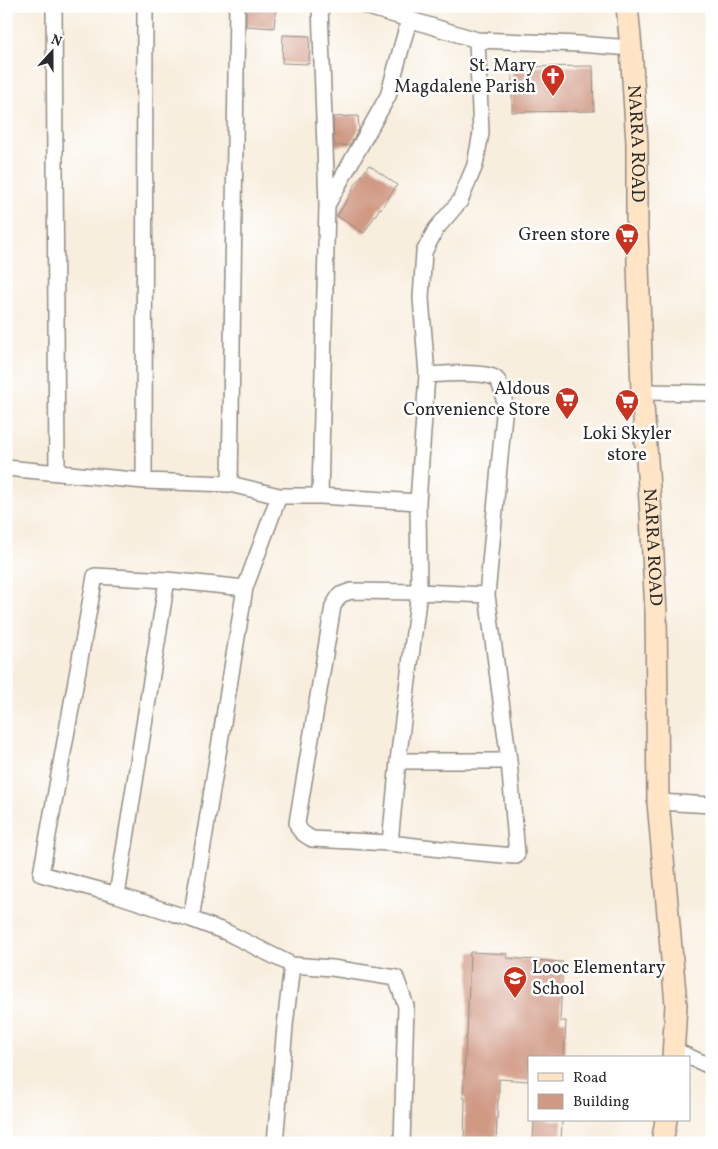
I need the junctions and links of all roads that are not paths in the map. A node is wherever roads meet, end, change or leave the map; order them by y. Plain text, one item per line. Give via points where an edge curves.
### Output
1 (54, 6) edge
2 (145, 6) edge
3 (236, 6) edge
4 (320, 6) edge
5 (366, 6) edge
6 (627, 6) edge
7 (408, 20) junction
8 (476, 40) junction
9 (631, 48) junction
10 (327, 205) junction
11 (427, 374) junction
12 (642, 392) junction
13 (712, 393) edge
14 (6, 468) edge
15 (57, 473) junction
16 (144, 481) junction
17 (230, 484) junction
18 (280, 496) junction
19 (320, 496) junction
20 (418, 502) junction
21 (167, 580) junction
22 (245, 588) junction
23 (419, 592) junction
24 (487, 594) junction
25 (398, 761) junction
26 (509, 761) junction
27 (658, 802) junction
28 (712, 805) edge
29 (390, 843) junction
30 (117, 895) junction
31 (191, 919) junction
32 (292, 965) junction
33 (674, 1054) edge
34 (690, 1059) edge
35 (712, 1067) edge
36 (666, 1122) edge
37 (275, 1143) edge
38 (402, 1143) edge
39 (662, 1143) edge

1 - 15 street
2 - 16 street
3 - 17 street
4 - 10 street
5 - 7 street
6 - 9 main road, NARRA ROAD
7 - 8 street
7 - 10 street via 388,96
8 - 9 street
8 - 11 street via 481,132 475,165 460,201 436,230 424,252 421,298
9 - 12 main road, NARRA ROAD
10 - 19 street
11 - 20 street
11 - 24 street via 477,373 495,378 501,386 505,404
12 - 13 street
12 - 27 main road, NARRA ROAD via 656,613
14 - 15 street
15 - 16 street
16 - 17 street
17 - 18 street
18 - 19 street
18 - 22 street
19 - 20 street
20 - 23 street
21 - 22 street
21 - 30 street
21 - 30 street via 95,576 41,874
22 - 31 street
23 - 24 street
23 - 25 street
23 - 29 street via 351,591 340,595 333,606 297,823 299,830 312,839
24 - 26 street
25 - 26 street
25 - 29 street
26 - 29 street via 516,856
27 - 28 street
27 - 33 main road, NARRA ROAD via 676,1004
30 - 31 street
31 - 32 street via 226,932
32 - 37 street
32 - 38 street via 396,978 406,1006
34 - 35 street
36 - 39 main road

